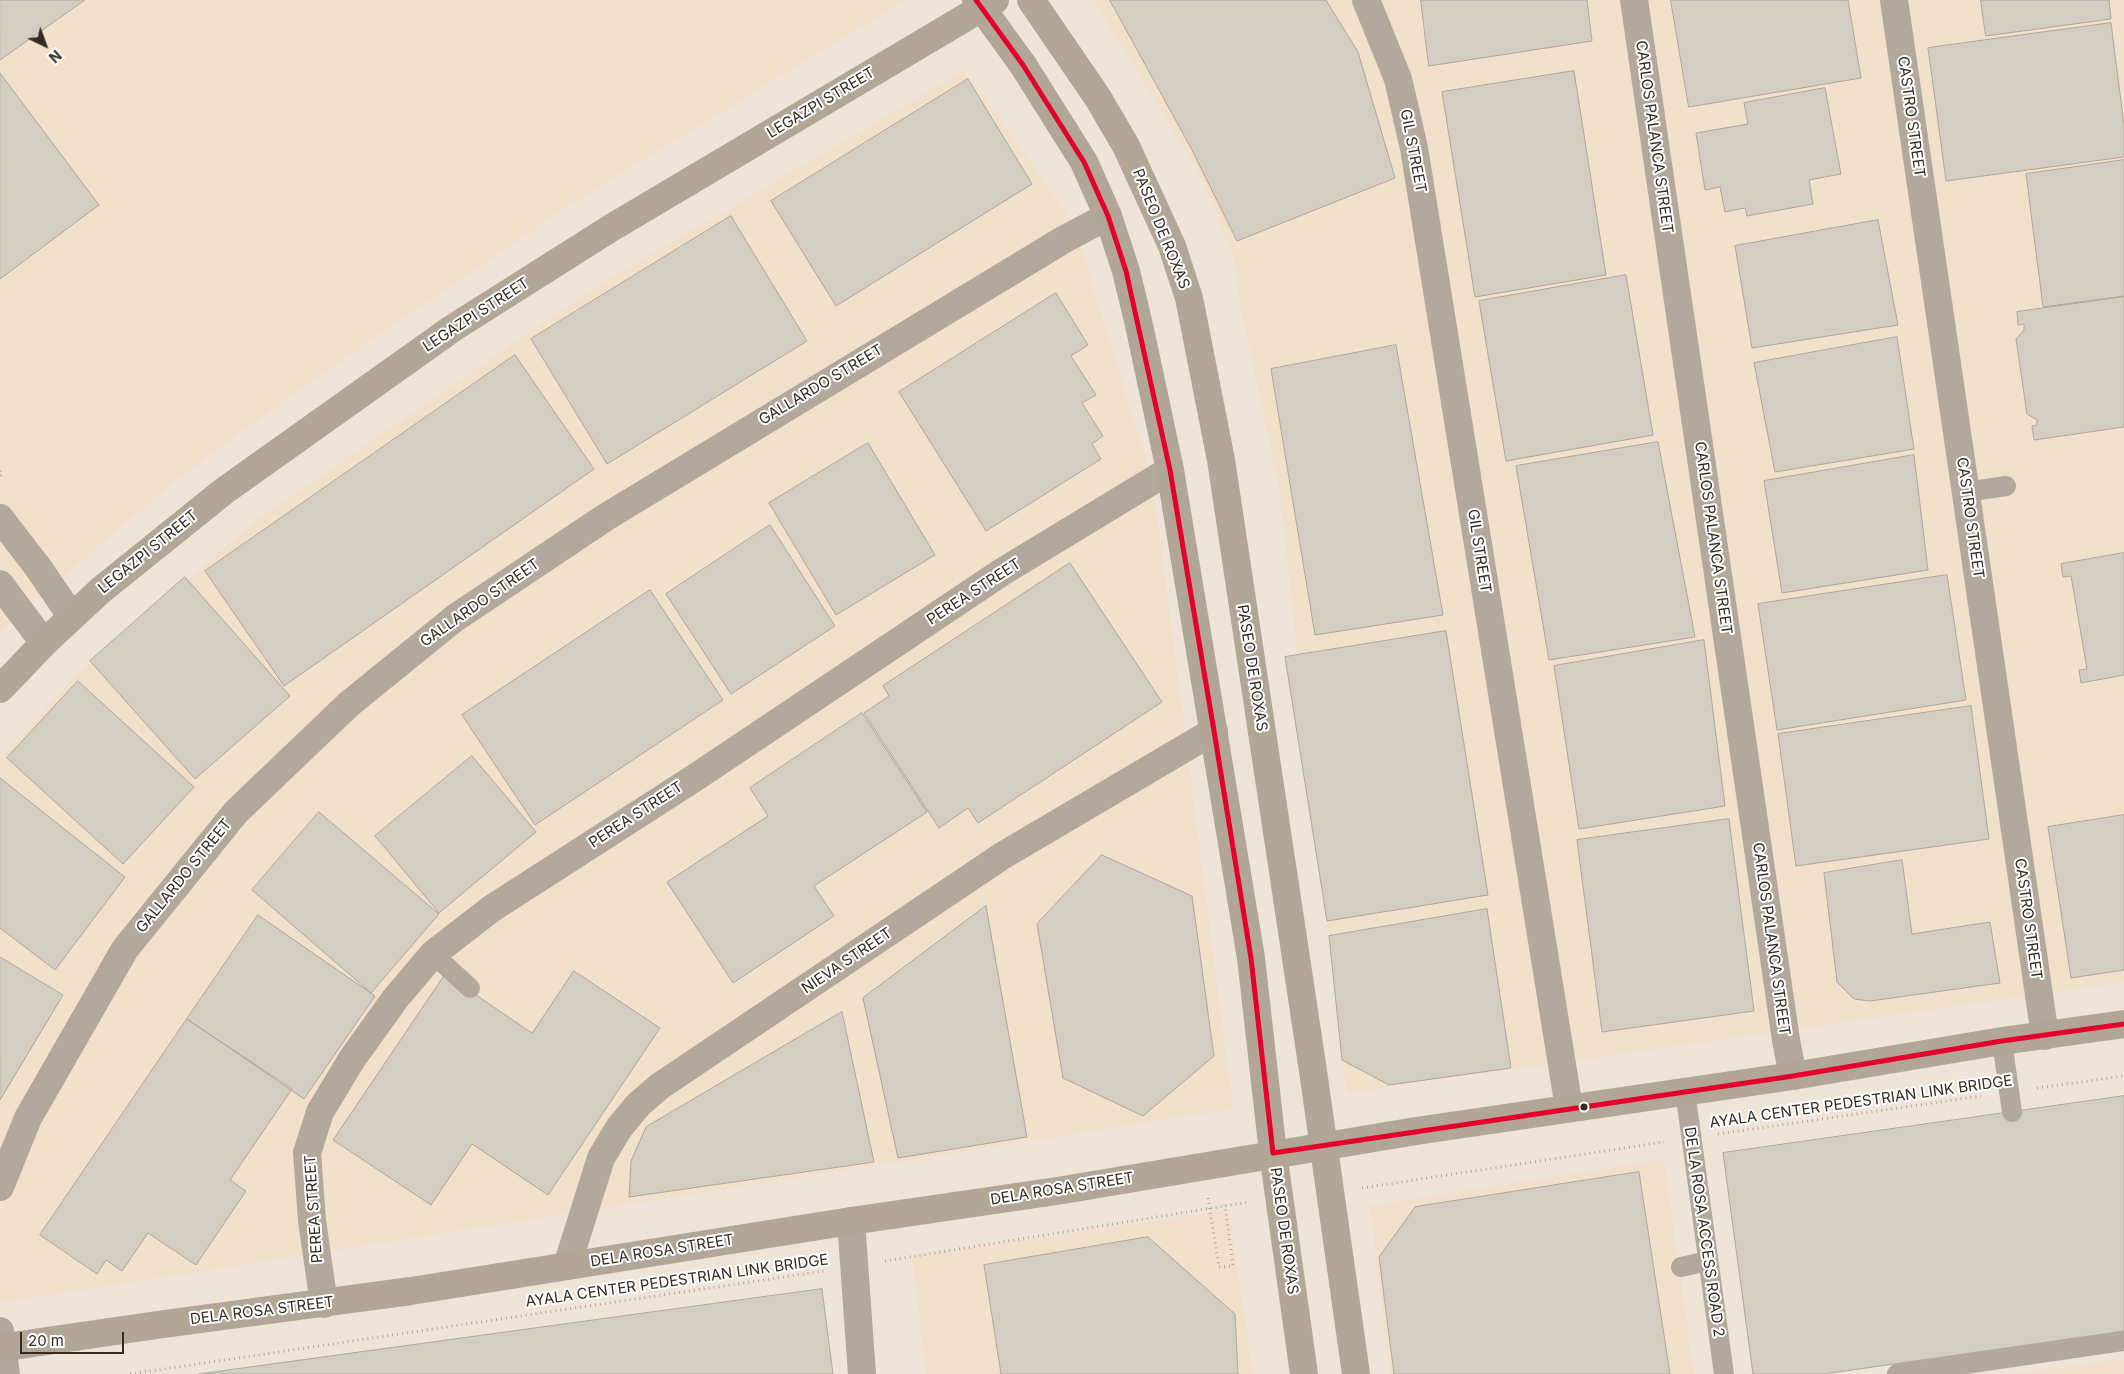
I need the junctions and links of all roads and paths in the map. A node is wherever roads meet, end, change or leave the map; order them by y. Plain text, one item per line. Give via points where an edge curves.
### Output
1 (1032, 0) edge
2 (1366, 0) edge
3 (1634, 0) edge
4 (1894, 0) edge
5 (984, 2) edge
6 (1108, 216) junction
7 (1170, 470) junction
8 (0, 471) edge
9 (0, 476) edge
10 (2006, 486) dead end
11 (1966, 492) junction
12 (0, 518) edge
13 (0, 584) edge
14 (72, 617) junction
15 (44, 643) junction
16 (0, 689) edge
17 (1214, 731) junction
18 (433, 954) junction
19 (470, 988) dead end
20 (2124, 1024) edge
21 (2045, 1036) junction
22 (2002, 1041) junction
23 (1793, 1076) junction
24 (2124, 1076) edge
25 (2036, 1088) dead end
26 (1685, 1091) junction
27 (1988, 1096) dead end
28 (1568, 1108) junction
29 (2012, 1112) dead end
30 (1716, 1134) dead end
31 (1667, 1142) dead end
32 (1324, 1146) junction
33 (1273, 1153) junction
34 (1203, 1165) junction
35 (0, 1187) edge
36 (1364, 1188) dead end
37 (850, 1221) junction
38 (1708, 1261) junction
39 (883, 1262) dead end
40 (567, 1266) junction
41 (1681, 1267) dead end
42 (834, 1270) dead end
43 (324, 1304) junction
44 (2124, 1341) edge
45 (2, 1350) edge
46 (130, 1374) edge
47 (862, 1374) edge
48 (1304, 1374) edge
49 (1356, 1374) edge
50 (1724, 1374) edge
51 (1903, 1374) edge

1 - 32 street, PASEO DE ROXAS via 1126,146 1172,246 1189,298 1221,460
2 - 28 street, GIL STREET via 1398,79 1414,148
3 - 23 street, CARLOS PALANCA STREET
4 - 11 street, CASTRO STREET
5 - 6 street, PASEO DE ROXAS via 1079,154
5 - 14 street, LEGAZPI STREET via 611,228 453,328 224,491
6 - 7 street, PASEO DE ROXAS via 1126,271
6 - 35 street, GALLARDO STREET via 606,516 455,618 349,704 236,812 124,949 28,1118
7 - 17 street, PASEO DE ROXAS
7 - 18 street, PEREA STREET via 1002,572 705,772 491,909
8 - 9 path
10 - 11 lane
11 - 21 street, CASTRO STREET
12 - 14 street
13 - 15 street
14 - 15 street, LEGAZPI STREET
15 - 16 street, LEGAZPI STREET
17 - 33 street, PASEO DE ROXAS via 1251,958
17 - 40 street, NIEVA STREET via 1002,856 660,1086 638,1105 600,1158
18 - 19 lane
18 - 43 street, PEREA STREET via 395,999 352,1059 317,1120 307,1153 312,1221
20 - 21 street, DELA ROSA STREET
21 - 22 street, DELA ROSA STREET
22 - 23 street, DELA ROSA STREET
22 - 29 lane
23 - 26 street, DELA ROSA STREET
24 - 25 path
26 - 28 street, DELA ROSA STREET
26 - 38 lane, DE LA ROSA ACCESS ROAD 2
27 - 30 path, AYALA CENTER PEDESTRIAN LINK BRIDGE
28 - 32 street, DELA ROSA STREET
31 - 36 path
32 - 33 street, DELA ROSA STREET
32 - 49 street, PASEO DE ROXAS
33 - 34 street, DELA ROSA STREET
33 - 48 street, PASEO DE ROXAS
34 - 37 street, DELA ROSA STREET via 1057,1191
34 - 39 path via 1219,1267 1233,1266 1225,1205
37 - 40 street, DELA ROSA STREET
37 - 47 street
38 - 41 lane
38 - 50 lane, DE LA ROSA ACCESS ROAD 2
40 - 43 street, DELA ROSA STREET
42 - 46 path, AYALA CENTER PEDESTRIAN LINK BRIDGE
43 - 45 street, DELA ROSA STREET via 164,1324
44 - 51 lane

